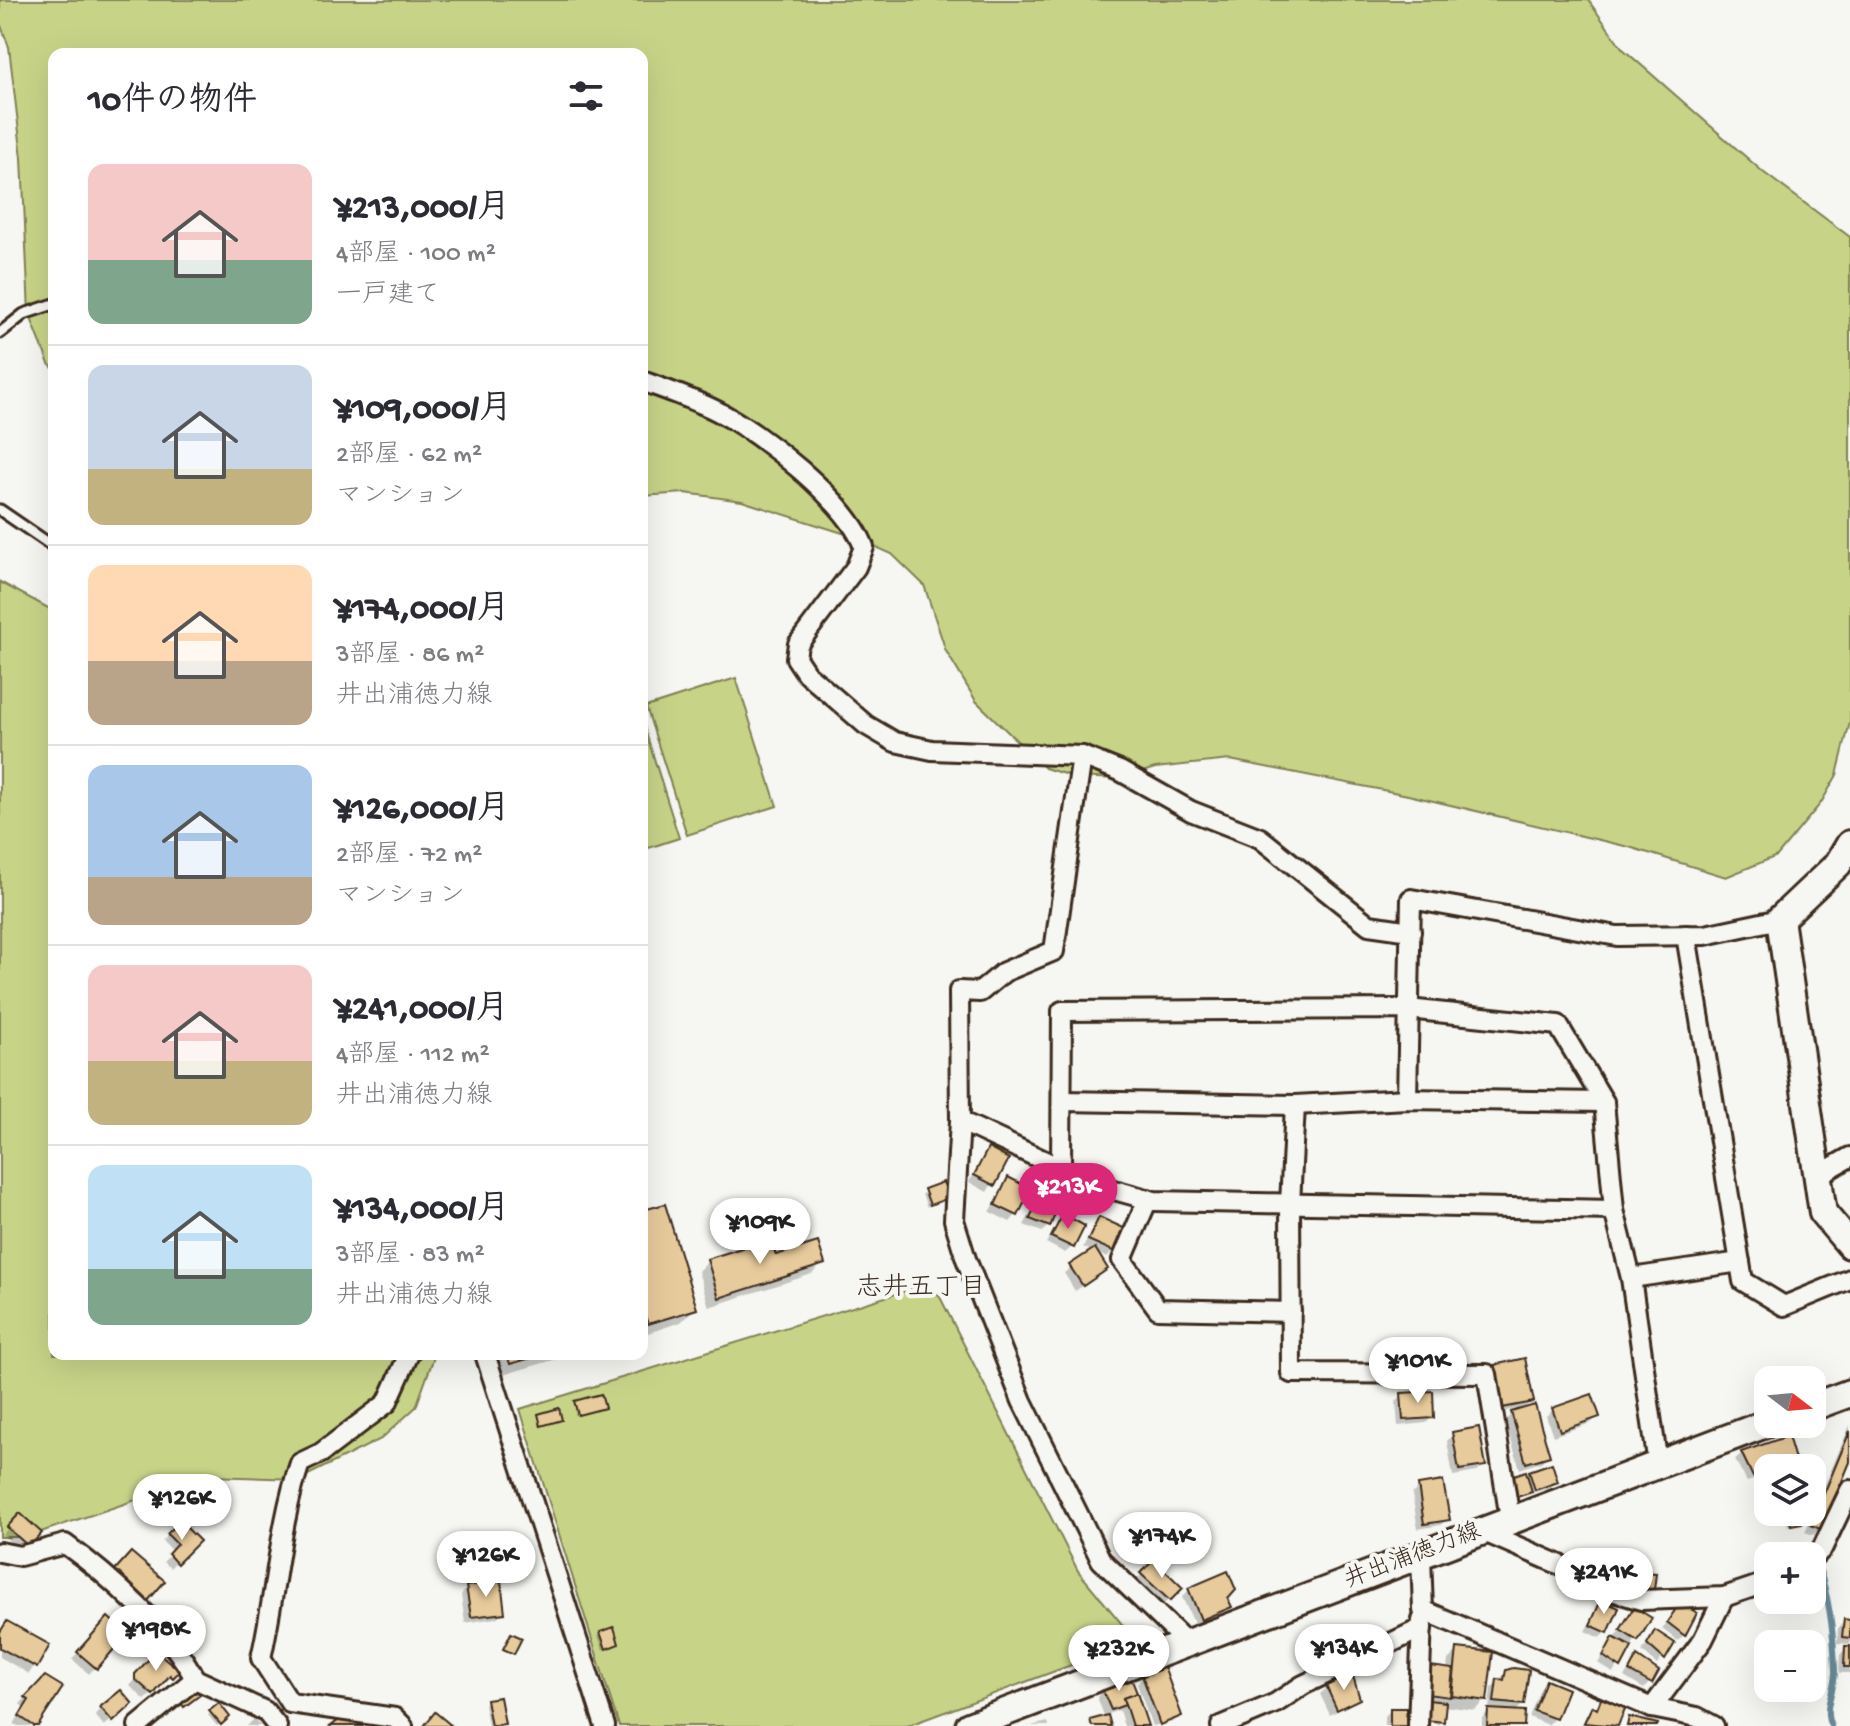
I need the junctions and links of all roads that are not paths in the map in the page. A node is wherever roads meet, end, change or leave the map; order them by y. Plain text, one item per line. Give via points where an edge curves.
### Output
1 (48, 306) edge
2 (0, 333) edge
3 (648, 383) edge
4 (0, 510) edge
5 (48, 543) edge
6 (1082, 756) junction
7 (1850, 844) edge
8 (1780, 919) junction
9 (1411, 931) junction
10 (1686, 935) junction
11 (1408, 1009) junction
12 (1407, 1099) junction
13 (1062, 1101) junction
14 (1604, 1102) junction
15 (1295, 1105) junction
16 (960, 1121) junction
17 (1850, 1157) edge
18 (1061, 1167) junction
19 (1817, 1176) junction
20 (1148, 1199) junction
21 (1290, 1204) junction
22 (1614, 1210) junction
23 (1850, 1245) edge
24 (1740, 1262) junction
25 (1631, 1278) junction
26 (1850, 1279) edge
27 (1291, 1312) junction
28 (406, 1360) edge
29 (487, 1360) edge
30 (1850, 1393) edge
31 (1826, 1402) edge
32 (1754, 1428) edge
33 (1658, 1465) junction
34 (1850, 1490) edge
35 (1510, 1519) junction
36 (1482, 1531) junction
37 (1825, 1542) edge
38 (0, 1552) edge
39 (1421, 1556) junction
40 (1754, 1587) edge
41 (1724, 1597) junction
42 (1422, 1619) junction
43 (1186, 1642) junction
44 (195, 1679) junction
45 (1652, 1708) junction
46 (1696, 1722) edge
47 (138, 1726) edge
48 (277, 1726) edge
49 (403, 1726) edge
50 (605, 1726) edge
51 (969, 1726) edge
52 (1221, 1726) edge
53 (1418, 1726) edge
54 (1714, 1726) edge

1 - 2 lane via 24,314
3 - 6 street via 744,426 836,502 858,529 864,547 856,567 798,644 796,658 806,673 895,742 932,750
4 - 5 lane
6 - 9 street via 1191,811 1260,838 1369,925
6 - 16 street via 1054,951 1004,972 980,992 959,991
7 - 8 main road via 1838,864
8 - 10 street
8 - 19 main road
9 - 10 street via 1411,899 1617,936
9 - 11 street
10 - 24 street
11 - 12 street
11 - 13 street via 1062,1011
11 - 14 street via 1558,1025
12 - 14 street
12 - 15 street
13 - 15 street
13 - 18 street
14 - 22 street
15 - 21 street
16 - 18 street
16 - 43 street via 954,1220 1022,1401 1101,1560
17 - 19 street
18 - 20 street via 1096,1185
19 - 23 main road via 1823,1213
20 - 21 street
20 - 27 street via 1122,1260 1158,1309
21 - 22 street
21 - 27 street
22 - 25 street
24 - 25 street
24 - 26 street via 1743,1281 1784,1306
25 - 33 street
27 - 35 street via 1291,1373 1487,1374
28 - 49 street via 387,1403 300,1463 286,1507 261,1658 290,1703 395,1718
29 - 50 street
30 - 31 main road
32 - 33 main road, 井出浦徳力線
33 - 35 main road, 井出浦徳力線
34 - 37 street
35 - 36 main road, 井出浦徳力線
36 - 39 main road, 井出浦徳力線
36 - 41 street via 1641,1600
38 - 44 street via 20,1556 65,1544 153,1624 184,1657
39 - 42 street
39 - 43 main road, 井出浦徳力線
40 - 41 street
41 - 45 street via 1703,1640
42 - 45 street
42 - 52 street via 1276,1703
42 - 53 street
43 - 51 main road, 井出浦徳力線
44 - 47 street
44 - 48 street via 265,1711
45 - 46 street
46 - 54 street

